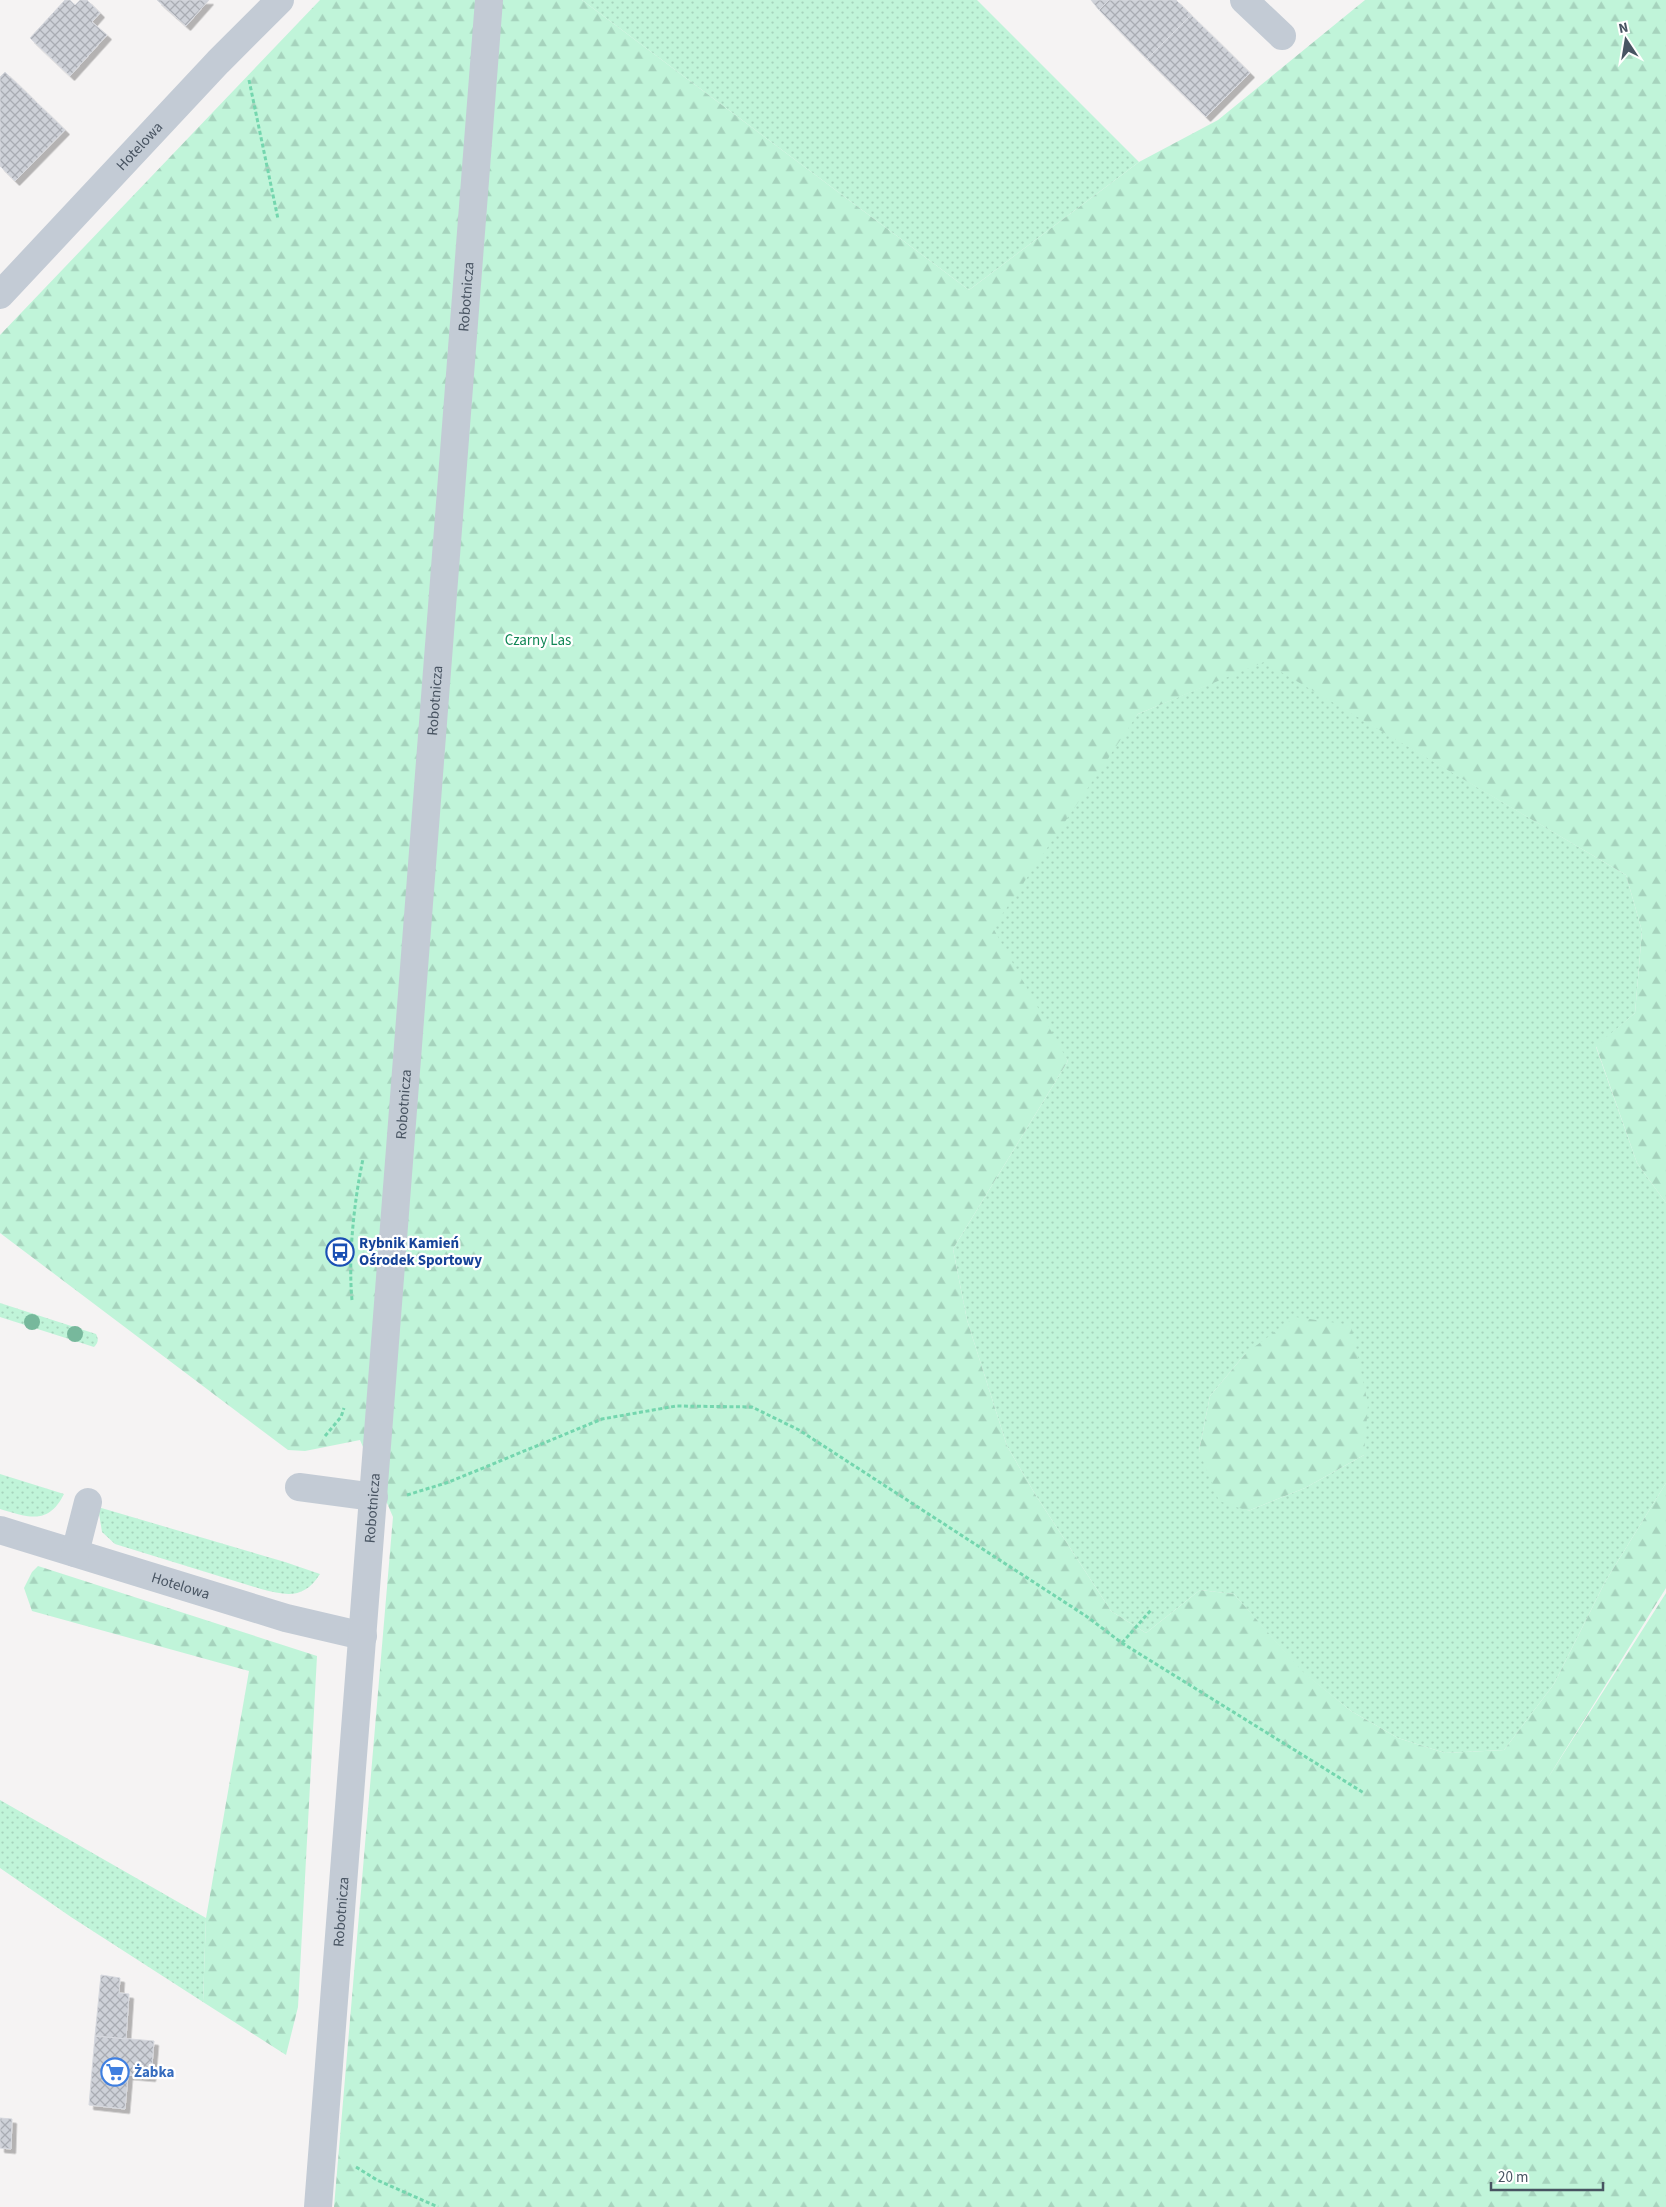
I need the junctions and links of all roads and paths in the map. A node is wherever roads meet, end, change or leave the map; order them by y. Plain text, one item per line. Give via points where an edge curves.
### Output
1 (280, 0) edge
2 (489, 0) edge
3 (1244, 0) edge
4 (1282, 36) dead end
5 (240, 40) junction
6 (278, 219) dead end
7 (0, 295) edge
8 (299, 1486) dead end
9 (374, 1497) junction
10 (88, 1502) dead end
11 (0, 1530) edge
12 (75, 1553) junction
13 (1151, 1610) dead end
14 (363, 1636) junction
15 (1122, 1643) junction
16 (1364, 1793) dead end
17 (322, 2148) junction
18 (318, 2207) edge
19 (438, 2207) edge

1 - 5 street, Hotelowa
2 - 9 street, Robotnicza
3 - 4 street
5 - 6 path
5 - 7 street, Hotelowa
8 - 9 street
9 - 14 street, Robotnicza
9 - 15 path via 423,1491 602,1419 676,1406 752,1407 799,1430 1086,1616
10 - 12 street
11 - 12 street, Hotelowa
12 - 14 street, Hotelowa via 286,1618
13 - 15 path
14 - 17 street, Robotnicza
15 - 16 path
17 - 18 street, Robotnicza
17 - 19 path via 377,2180

